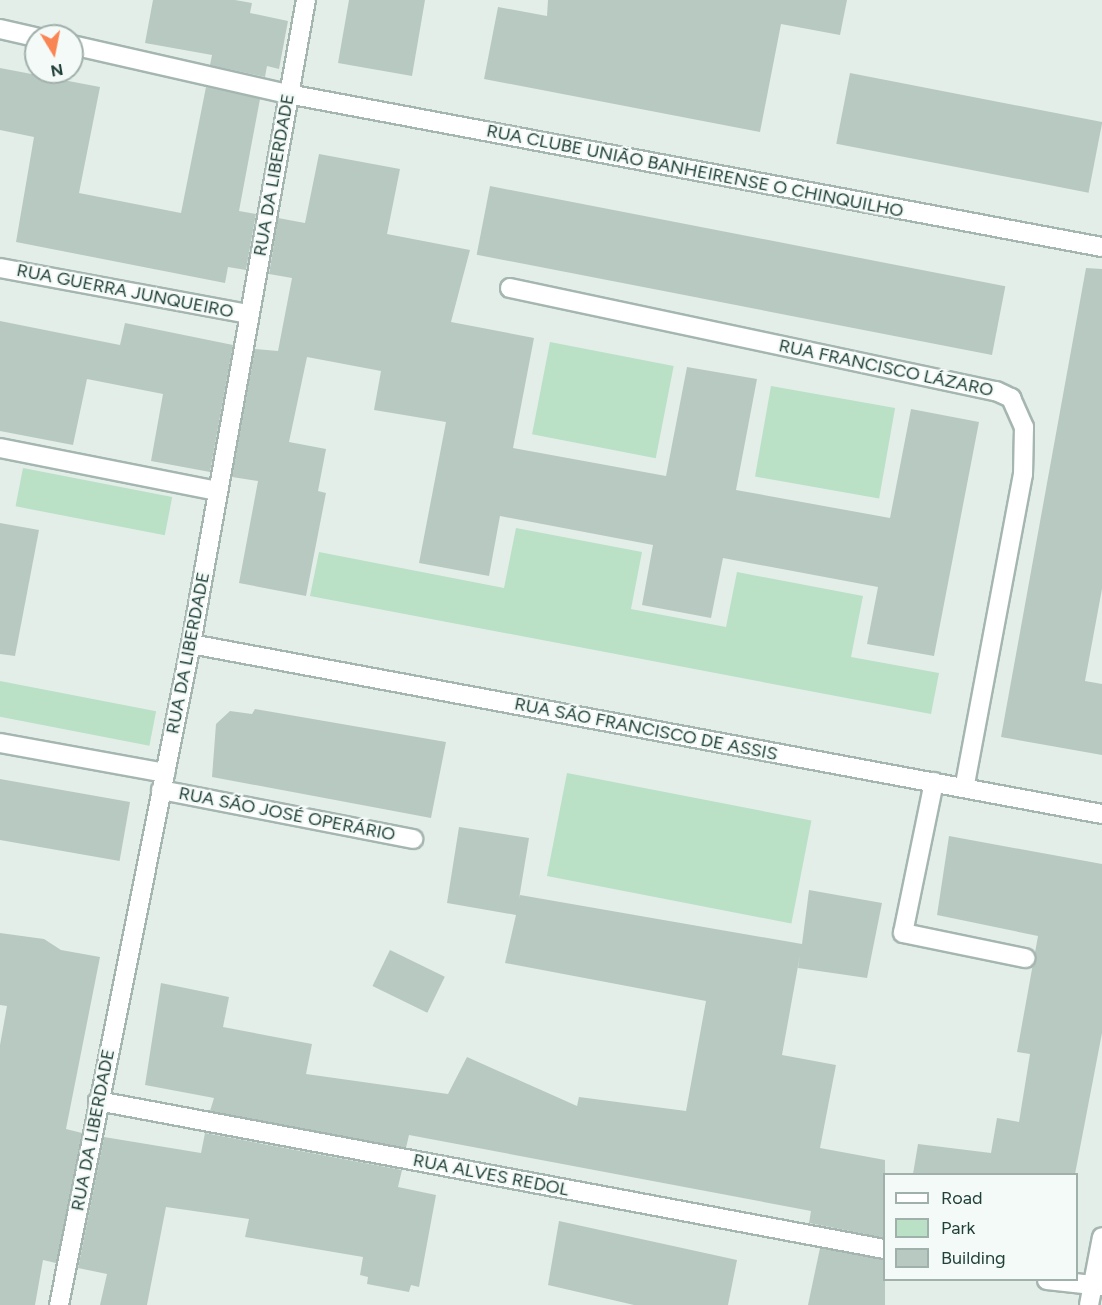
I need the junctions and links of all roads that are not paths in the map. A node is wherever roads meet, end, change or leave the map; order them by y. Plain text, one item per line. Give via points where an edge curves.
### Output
1 (306, 0) edge
2 (0, 29) edge
3 (24, 34) edge
4 (84, 48) edge
5 (288, 94) junction
6 (1102, 247) edge
7 (0, 268) edge
8 (510, 288) dead end
9 (249, 314) junction
10 (0, 448) edge
11 (218, 490) junction
12 (191, 644) junction
13 (0, 743) edge
14 (163, 782) junction
15 (934, 782) junction
16 (964, 788) junction
17 (1102, 814) edge
18 (413, 839) dead end
19 (1025, 958) dead end
20 (98, 1101) junction
21 (1102, 1237) edge
22 (883, 1249) edge
23 (1051, 1281) edge
24 (1094, 1293) edge
25 (59, 1305) edge

1 - 5 street, RUA DA LIBERDADE
2 - 3 street
4 - 5 street, RUA CLUBE UNIÃO BANHEIRENSE O CHINQUILHO
5 - 6 street, RUA CLUBE UNIÃO BANHEIRENSE O CHINQUILHO
5 - 9 street, RUA DA LIBERDADE
7 - 9 street, RUA GUERRA JUNQUEIRO
8 - 16 street, RUA FRANCISCO LÁZARO via 985,388 1011,398 1024,427 1023,474
9 - 11 street, RUA DA LIBERDADE
10 - 11 street
11 - 12 street, RUA DA LIBERDADE
12 - 14 street, RUA DA LIBERDADE
12 - 15 street, RUA SÃO FRANCISCO DE ASSIS
13 - 14 street, RUA SÃO JOSÉ OPERÁRIO
14 - 18 street, RUA SÃO JOSÉ OPERÁRIO
14 - 20 street, RUA DA LIBERDADE
15 - 16 street, RUA SÃO FRANCISCO DE ASSIS
15 - 19 street via 903,933
16 - 17 street, RUA SÃO FRANCISCO DE ASSIS
20 - 22 street, RUA ALVES REDOL
20 - 25 street, RUA DA LIBERDADE
21 - 24 street
23 - 24 street

